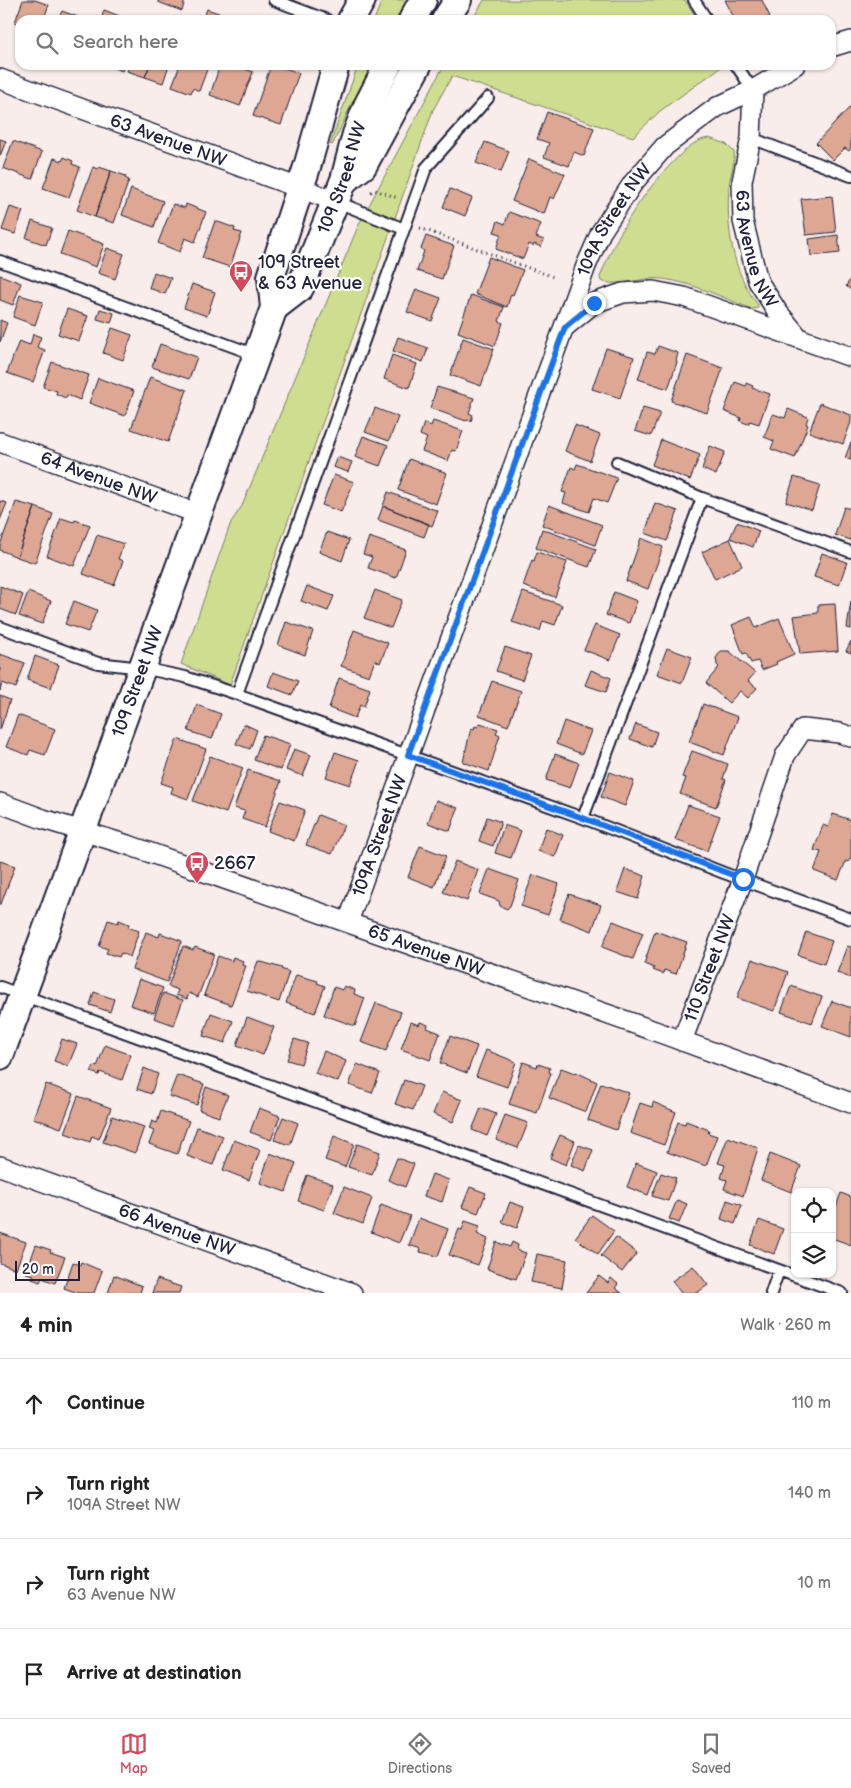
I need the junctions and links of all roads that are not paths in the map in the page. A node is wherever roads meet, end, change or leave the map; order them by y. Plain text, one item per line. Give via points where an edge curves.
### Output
1 (274, 0) edge
2 (355, 0) edge
3 (362, 0) edge
4 (423, 0) edge
5 (458, 0) edge
6 (694, 0) edge
7 (298, 4) edge
8 (319, 15) edge
9 (351, 15) edge
10 (353, 15) edge
11 (415, 15) edge
12 (449, 15) edge
13 (704, 15) edge
14 (851, 41) edge
15 (836, 46) edge
16 (335, 70) edge
17 (385, 70) edge
18 (415, 70) edge
19 (739, 70) edge
20 (787, 70) edge
21 (0, 79) edge
22 (753, 90) junction
23 (488, 98) dead end
24 (750, 138) junction
25 (851, 176) edge
26 (301, 188) junction
27 (339, 191) junction
28 (405, 226) junction
29 (0, 262) edge
30 (274, 308) junction
31 (565, 327) junction
32 (800, 339) junction
33 (257, 355) junction
34 (851, 357) edge
35 (0, 442) edge
36 (617, 462) dead end
37 (702, 498) junction
38 (199, 514) junction
39 (851, 552) edge
40 (0, 627) edge
41 (142, 668) junction
42 (238, 694) junction
43 (851, 737) edge
44 (408, 755) junction
45 (0, 803) edge
46 (583, 818) junction
47 (82, 831) junction
48 (743, 879) junction
49 (851, 919) edge
50 (348, 922) junction
51 (11, 991) edge
52 (682, 1041) junction
53 (0, 1056) edge
54 (851, 1103) edge
55 (0, 1166) edge
56 (779, 1270) junction
57 (352, 1293) edge
58 (771, 1293) edge
59 (842, 1293) edge

1 - 7 lane
2 - 9 main road
3 - 10 main road
4 - 11 main road
5 - 12 main road
6 - 13 lane
7 - 8 lane
14 - 15 street
16 - 26 main road, 109 Street NW
17 - 27 main road, 109 Street NW via 356,134
18 - 27 main road via 363,166
19 - 22 lane
20 - 22 street, 109A Street NW
21 - 26 street, 63 Avenue NW
22 - 24 street, 63 Avenue NW
22 - 31 street, 109A Street NW via 717,107 682,132 633,182 601,232
23 - 28 lane via 426,168
24 - 25 lane
24 - 32 street, 63 Avenue NW via 742,181 743,221 758,281 776,311
26 - 27 street, 63 Avenue NW
26 - 30 main road, 109 Street NW via 271,277
27 - 28 lane
27 - 30 main road, 109 Street NW via 300,288
28 - 42 lane
29 - 33 lane
30 - 33 main road, 109 Street NW
31 - 32 street, 63 Avenue NW via 594,303 623,293 653,291 684,297
31 - 44 street, 109A Street NW
32 - 34 street, 63 Avenue NW
33 - 38 main road, 109 Street NW
35 - 38 street, 64 Avenue NW
36 - 37 lane
37 - 39 lane
37 - 46 lane
38 - 41 main road, 109 Street NW
40 - 41 lane via 98,663
41 - 42 lane via 185,676
41 - 47 main road, 109 Street NW
42 - 44 lane
43 - 48 street, 110 Street NW via 840,732 802,729 785,756
44 - 46 lane
44 - 50 street, 109A Street NW
45 - 47 street, 65 Avenue NW
46 - 48 lane
47 - 50 street, 65 Avenue NW
47 - 51 main road, 109 Street NW
48 - 49 lane
48 - 52 street, 110 Street NW
50 - 52 street, 65 Avenue NW
51 - 53 main road, 109 Street NW
51 - 56 lane
52 - 54 street, 65 Avenue NW
55 - 57 street, 66 Avenue NW
56 - 58 lane
56 - 59 lane

